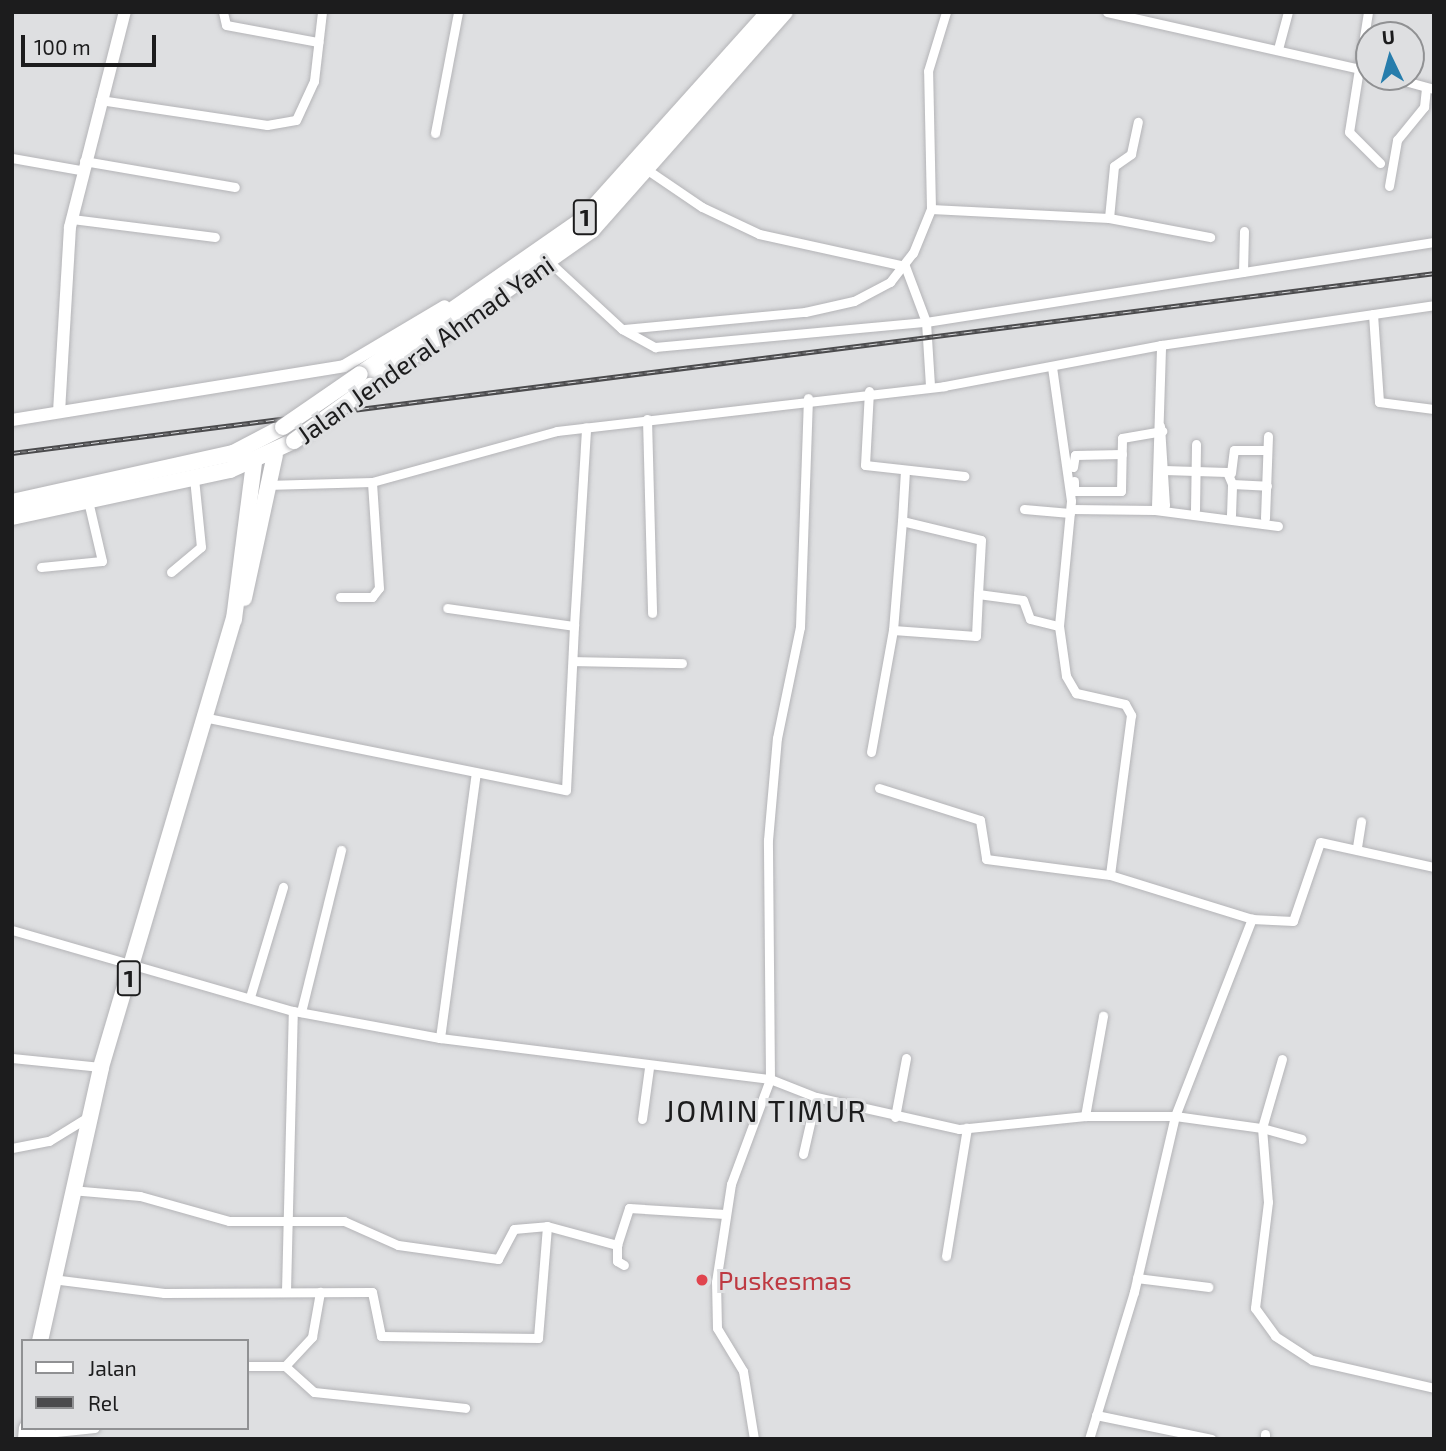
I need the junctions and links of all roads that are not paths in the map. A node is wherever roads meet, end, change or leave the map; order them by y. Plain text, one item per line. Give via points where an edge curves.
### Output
1 (125, 12) edge
2 (223, 12) edge
3 (322, 12) edge
4 (458, 12) edge
5 (769, 12) edge
6 (785, 12) edge
7 (946, 12) edge
8 (1107, 12) edge
9 (1288, 12) edge
10 (318, 42) junction
11 (1279, 49) junction
12 (1355, 68) edge
13 (1355, 77) edge
14 (1430, 88) edge
15 (100, 100) junction
16 (1138, 122) dead end
17 (435, 133) dead end
18 (12, 158) edge
19 (1380, 163) dead end
20 (82, 166) junction
21 (649, 171) junction
22 (1389, 186) dead end
23 (235, 187) dead end
24 (931, 209) junction
25 (1109, 218) junction
26 (72, 219) junction
27 (1244, 231) dead end
28 (215, 237) dead end
29 (1210, 237) dead end
30 (1434, 243) edge
31 (544, 257) junction
32 (905, 266) junction
33 (1243, 272) junction
34 (510, 279) junction
35 (1434, 305) edge
36 (1373, 314) junction
37 (926, 322) junction
38 (622, 329) junction
39 (1161, 345) junction
40 (1052, 366) junction
41 (365, 380) junction
42 (930, 387) junction
43 (869, 391) junction
44 (808, 398) junction
45 (1434, 409) edge
46 (58, 412) junction
47 (647, 419) junction
48 (12, 420) edge
49 (586, 427) junction
50 (1160, 429) junction
51 (1268, 436) dead end
52 (1196, 444) dead end
53 (1267, 450) junction
54 (1122, 454) junction
55 (275, 455) junction
56 (254, 463) junction
57 (230, 470) junction
58 (905, 470) junction
59 (1196, 471) junction
60 (964, 476) dead end
61 (194, 478) junction
62 (1231, 479) junction
63 (372, 482) junction
64 (261, 484) junction
65 (1267, 486) junction
66 (1121, 491) junction
67 (88, 501) junction
68 (12, 502) edge
69 (1121, 504) dead end
70 (1024, 509) dead end
71 (1195, 510) dead end
72 (1070, 511) junction
73 (1231, 514) dead end
74 (12, 517) edge
75 (1265, 518) dead end
76 (902, 521) junction
77 (249, 522) junction
78 (1278, 526) dead end
79 (41, 567) dead end
80 (171, 572) dead end
81 (978, 594) junction
82 (340, 597) dead end
83 (447, 608) dead end
84 (652, 613) dead end
85 (234, 619) junction
86 (574, 626) junction
87 (1059, 626) junction
88 (894, 630) junction
89 (573, 661) junction
90 (682, 663) dead end
91 (203, 717) junction
92 (871, 752) dead end
93 (476, 772) junction
94 (879, 788) dead end
95 (1361, 821) dead end
96 (1357, 847) junction
97 (341, 850) dead end
98 (1434, 866) edge
99 (1110, 874) junction
100 (283, 887) dead end
101 (1252, 919) junction
102 (12, 930) edge
103 (133, 961) junction
104 (250, 997) junction
105 (297, 1011) junction
106 (1103, 1016) dead end
107 (440, 1038) junction
108 (12, 1058) edge
109 (906, 1058) dead end
110 (1282, 1059) dead end
111 (101, 1067) junction
112 (649, 1068) junction
113 (770, 1079) junction
114 (816, 1097) junction
115 (1086, 1116) junction
116 (1175, 1116) junction
117 (88, 1117) junction
118 (895, 1117) junction
119 (642, 1119) dead end
120 (967, 1128) junction
121 (1262, 1128) junction
122 (1302, 1139) dead end
123 (12, 1148) edge
124 (803, 1154) dead end
125 (71, 1190) junction
126 (725, 1214) junction
127 (286, 1224) junction
128 (547, 1226) junction
129 (617, 1245) junction
130 (946, 1256) dead end
131 (624, 1265) dead end
132 (51, 1278) junction
133 (1137, 1278) junction
134 (1208, 1287) dead end
135 (286, 1291) junction
136 (320, 1292) junction
137 (40, 1339) edge
138 (248, 1366) edge
139 (285, 1366) junction
140 (1434, 1388) edge
141 (465, 1408) dead end
142 (1096, 1415) junction
143 (72, 1430) edge
144 (27, 1434) edge
145 (754, 1439) edge
146 (1089, 1439) edge
147 (1212, 1439) edge

1 - 15 street
2 - 10 street via 226,25
3 - 10 street
4 - 17 street
5 - 31 highway, 1 via 621,181
6 - 21 highway, Jalan Jenderal Ahmad Yani / 1
7 - 24 street via 928,71
8 - 11 street
9 - 11 street
10 - 15 street via 308,104 291,122 267,125
11 - 12 street
13 - 19 street via 1349,132
14 - 22 street via 1424,107 1397,140
15 - 20 street
16 - 25 street via 1131,154 1114,166
18 - 20 street
20 - 23 street
20 - 26 street
21 - 31 highway, Jalan Jenderal Ahmad Yani / 1 via 592,230
21 - 32 street via 702,208 759,234
24 - 25 street
24 - 32 street
25 - 29 street
26 - 28 street
26 - 46 street
27 - 33 street
30 - 33 street
31 - 34 highway, 1
31 - 38 street
32 - 37 street
32 - 38 street via 873,293 830,308
33 - 37 street
34 - 41 highway, Jalan Jenderal Ahmad Yani / 1
34 - 46 street via 479,284 344,366
35 - 36 street
36 - 39 street
36 - 45 street via 1379,402
37 - 38 street via 655,347
37 - 42 street
39 - 40 street
39 - 50 street
40 - 42 street
40 - 72 street
41 - 55 highway, Jalan Jenderal Ahmad Yani / 1, bridge
41 - 68 highway, 1, bridge via 233,453
42 - 43 street
43 - 44 street
43 - 58 street via 865,466
44 - 47 street
44 - 113 street via 800,627 777,738 768,830
46 - 48 street
47 - 49 street
47 - 84 street
49 - 63 street
49 - 86 street
50 - 54 street via 1127,435
50 - 59 street via 1161,471
51 - 53 street
52 - 59 street
53 - 62 street via 1234,450
53 - 65 street
54 - 66 street
54 - 66 street via 1072,458 1074,491
55 - 56 highway, Jalan Jenderal Ahmad Yani / 1
55 - 64 highway, 1
56 - 57 highway, Jalan Jenderal Ahmad Yani / 1
56 - 64 highway, 1
57 - 61 highway, Jalan Jenderal Ahmad Yani / 1
57 - 77 highway via 242,485
58 - 60 street
58 - 76 street
59 - 62 street
59 - 71 street
61 - 67 highway, Jalan Jenderal Ahmad Yani / 1
61 - 80 street via 201,547
62 - 65 street
62 - 73 street
63 - 64 street
63 - 82 street via 379,588 372,597
64 - 77 highway, 1
64 - 85 highway, 1 via 251,579
65 - 75 street
66 - 69 street
67 - 74 highway, Jalan Jenderal Ahmad Yani / 1
67 - 79 street via 102,561
70 - 72 street
72 - 78 street via 1155,510
72 - 87 street
76 - 81 street via 981,541
76 - 88 street
77 - 85 highway, 1
81 - 87 street via 1023,600 1030,619
81 - 88 street via 976,636
83 - 86 street
85 - 91 highway, 1
86 - 89 street
87 - 99 street via 1072,690 1125,704 1131,715
88 - 92 street
89 - 90 street
89 - 93 street via 568,789
91 - 93 street
91 - 103 highway, 1
93 - 107 street
94 - 99 street via 980,820 986,859
95 - 96 street
96 - 98 street
96 - 101 street via 1320,842 1293,921
97 - 105 street
99 - 101 street
100 - 104 street
101 - 116 street
102 - 103 street
103 - 104 street
103 - 111 highway, 1
104 - 105 street
105 - 107 street
105 - 127 street
106 - 115 street
107 - 112 street
108 - 111 street
109 - 118 street
110 - 121 street
111 - 117 highway, 1
112 - 113 street
112 - 119 street
113 - 114 street
113 - 126 street
114 - 118 street
114 - 124 street
115 - 116 street
115 - 120 street
116 - 121 street
116 - 133 street
117 - 123 street via 49,1141 23,1141
117 - 125 highway, 1
118 - 120 street
120 - 130 street
121 - 122 street
121 - 140 street via 1268,1202 1256,1289 1259,1318 1312,1360
125 - 127 street via 140,1196 229,1221
125 - 132 highway, 1
126 - 129 street via 629,1208
126 - 145 street via 715,1321 743,1371
127 - 128 street via 344,1221 398,1245 498,1259 512,1229
127 - 135 street
128 - 129 street
128 - 136 street via 540,1338 381,1336 373,1293
129 - 131 street via 617,1261
132 - 135 street via 164,1293
132 - 137 highway, 1
133 - 134 street
133 - 142 street
135 - 136 street
136 - 139 street via 312,1337
138 - 139 street
139 - 141 street via 314,1392
142 - 146 street
142 - 147 street
143 - 144 street

